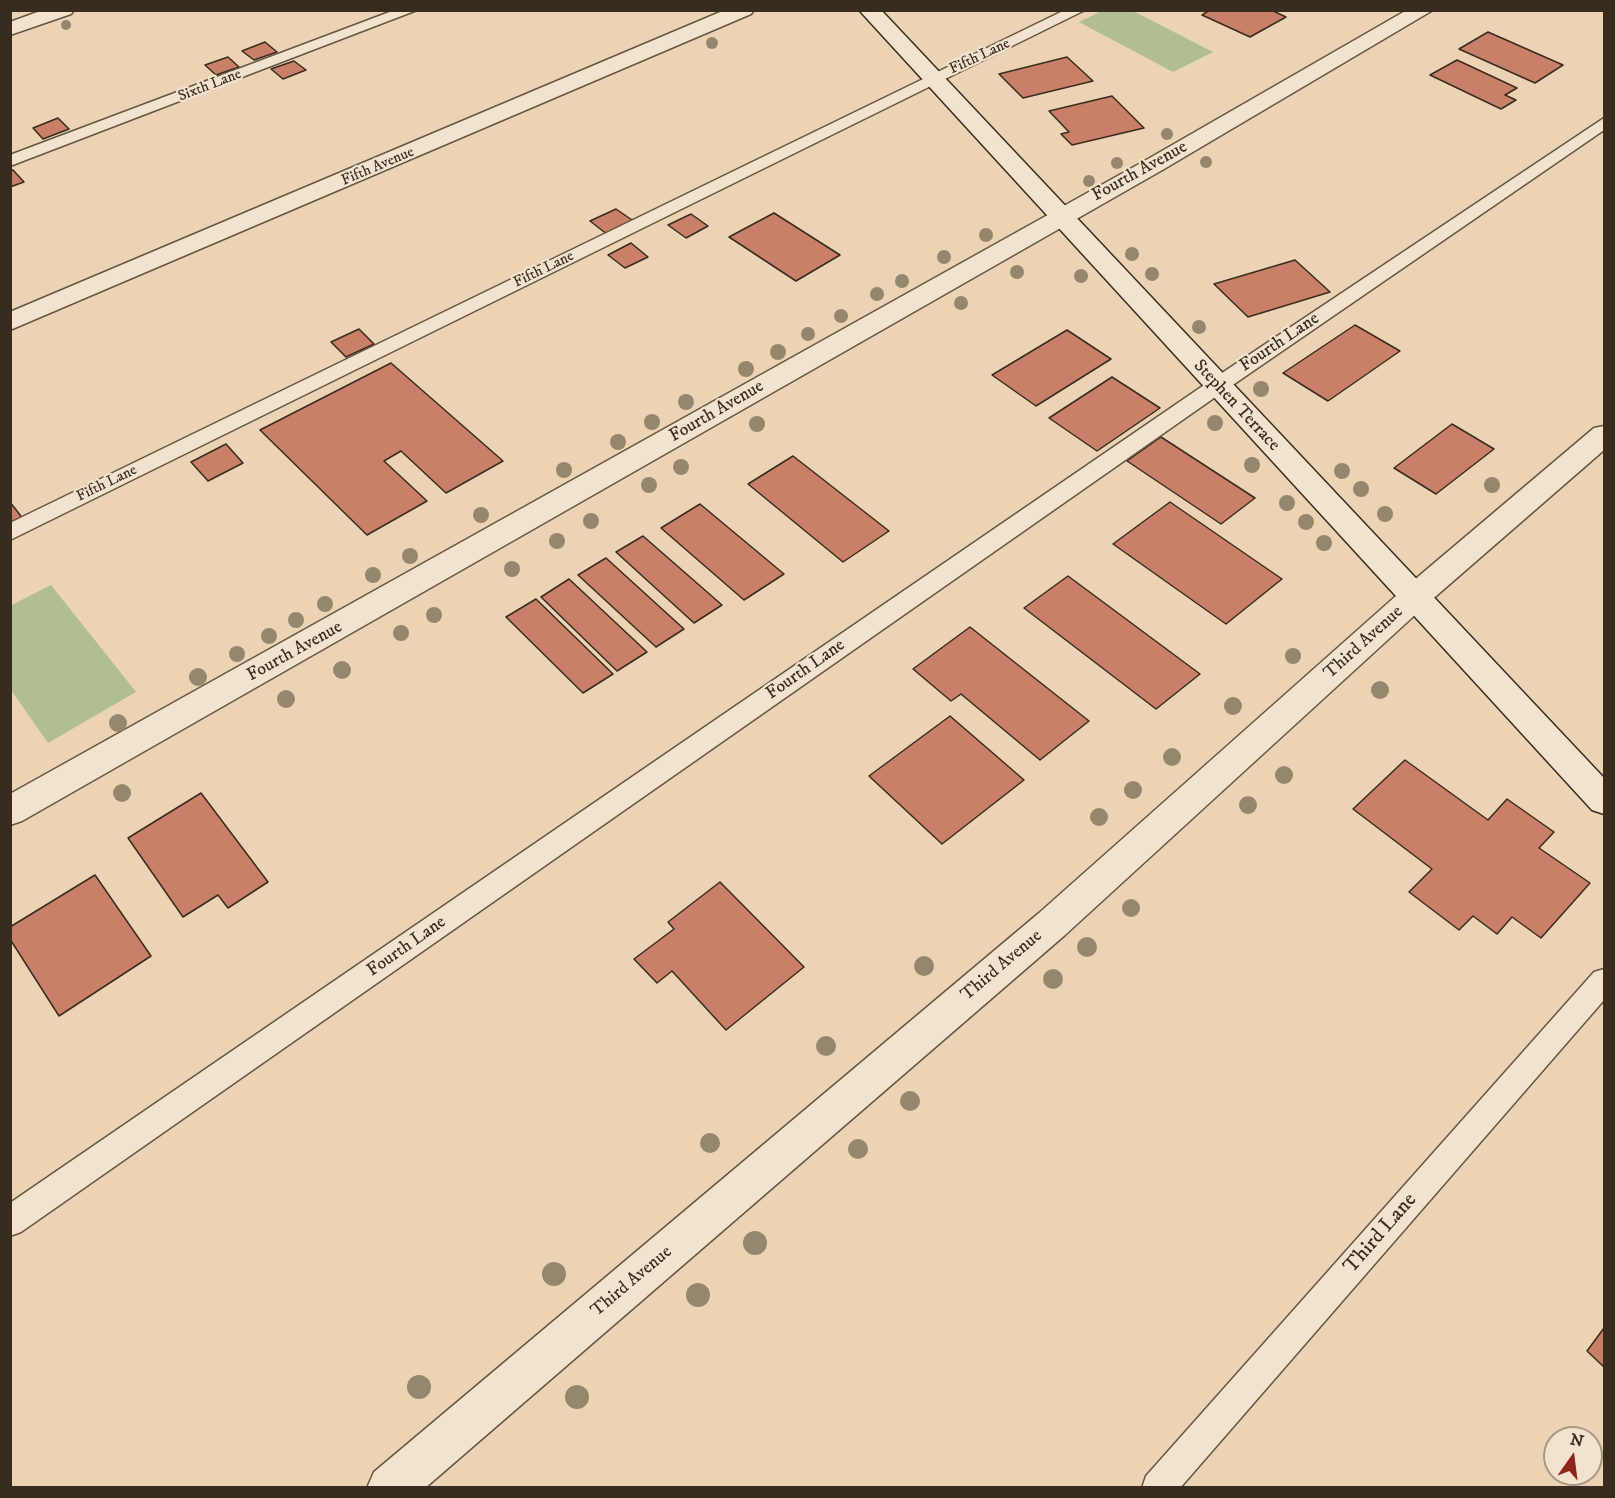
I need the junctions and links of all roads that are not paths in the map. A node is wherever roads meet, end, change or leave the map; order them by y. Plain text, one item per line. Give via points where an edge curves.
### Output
1 (64, 10) edge
2 (410, 10) edge
3 (744, 10) edge
4 (869, 10) edge
5 (1078, 10) edge
6 (1423, 10) edge
7 (10, 29) edge
8 (932, 80) junction
9 (1605, 123) edge
10 (10, 161) edge
11 (1062, 215) junction
12 (10, 322) edge
13 (1217, 386) junction
14 (1605, 435) edge
15 (10, 532) edge
16 (1417, 595) junction
17 (1605, 800) edge
18 (10, 811) edge
19 (1605, 981) edge
20 (10, 1221) edge
21 (390, 1488) edge
22 (1158, 1488) edge

1 - 7 street
2 - 10 lane, Sixth Lane
3 - 12 street, Fifth Avenue
4 - 8 street, Stephen Terrace
5 - 8 lane, Fifth Lane
6 - 11 street, Fourth Avenue
8 - 11 street, Stephen Terrace
8 - 15 lane, Fifth Lane
9 - 13 lane, Fourth Lane
11 - 13 street, Stephen Terrace
11 - 18 street, Fourth Avenue
13 - 16 street, Stephen Terrace
13 - 20 lane, Fourth Lane
14 - 16 street, Third Avenue
16 - 17 street, Stephen Terrace
16 - 21 street, Third Avenue via 1052,924
19 - 22 lane, Third Lane

